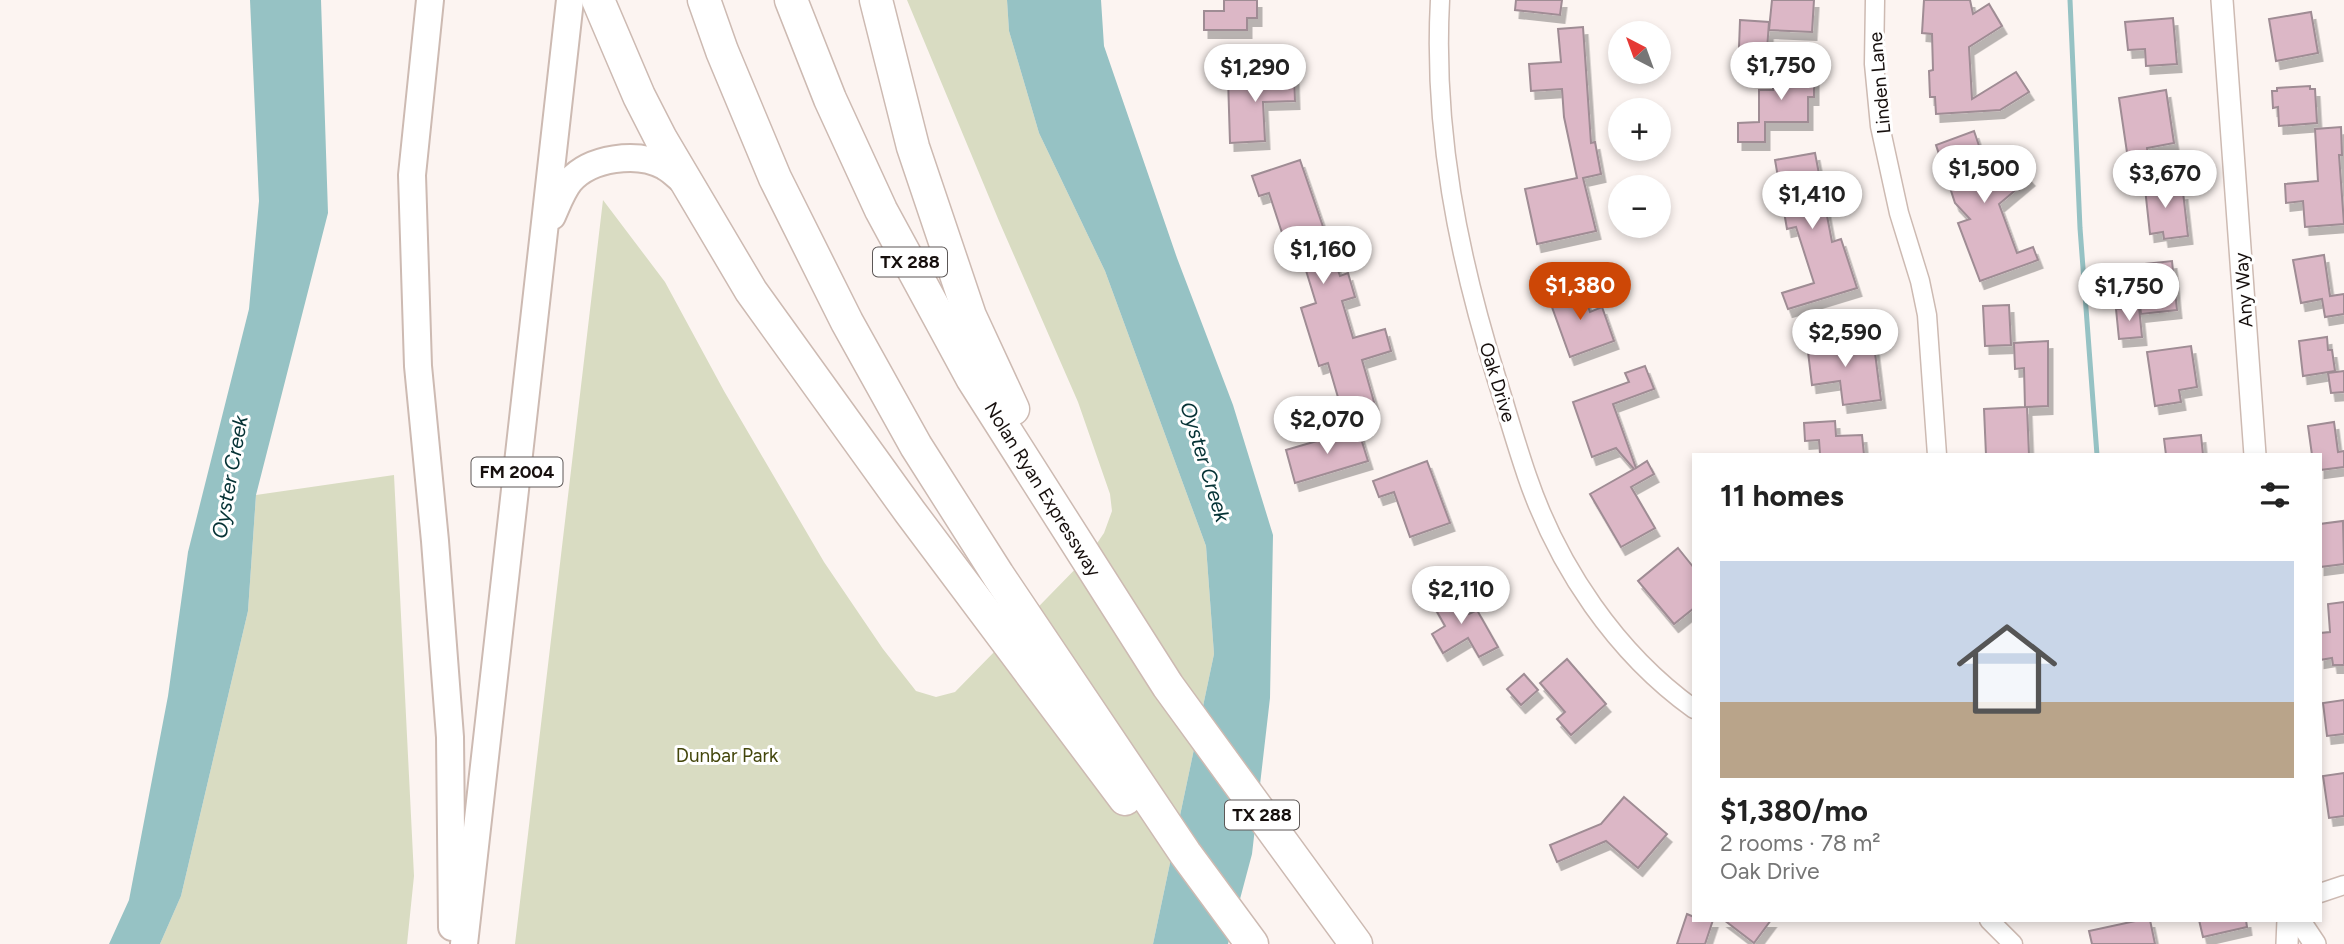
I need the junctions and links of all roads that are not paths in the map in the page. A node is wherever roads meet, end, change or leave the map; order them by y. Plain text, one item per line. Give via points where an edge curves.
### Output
1 (430, 0) edge
2 (570, 0) edge
3 (598, 0) edge
4 (704, 0) edge
5 (791, 0) edge
6 (876, 0) edge
7 (1440, 0) edge
8 (1875, 0) edge
9 (2222, 0) edge
10 (686, 184) junction
11 (545, 230) junction
12 (1937, 453) edge
13 (2255, 453) edge
14 (1061, 504) junction
15 (1692, 708) edge
16 (1185, 853) junction
17 (2344, 885) edge
18 (2322, 892) edge
19 (1991, 922) edge
20 (2288, 922) edge
21 (2300, 922) edge
22 (452, 944) edge
23 (464, 944) edge
24 (1252, 944) edge
25 (1356, 944) edge
26 (2013, 944) edge
27 (2287, 944) edge
28 (2315, 944) edge

1 - 22 main road via 412,175 418,366 450,737
2 - 11 main road, FM 2004 / FM 2004
3 - 10 highway via 639,96
4 - 16 highway via 775,178 916,446
5 - 14 highway, Nolan Ryan Expressway / TX 288 via 881,210 972,378
6 - 14 highway via 913,147 970,316
7 - 15 street, Oak Drive via 1444,148 1462,258 1528,478 1549,530 1581,587 1643,667
8 - 12 street, Linden Lane via 1874,64 1880,126 1927,315
9 - 13 street, Any Way
10 - 11 main road via 660,164 607,160 577,174 568,184
10 - 16 highway via 751,290 951,566 1165,851
11 - 23 main road, FM 2004 / FM 2004
14 - 25 highway, TX 288 via 1172,664 1168,686
16 - 24 highway
17 - 18 street
19 - 26 street
20 - 27 street
21 - 28 street

